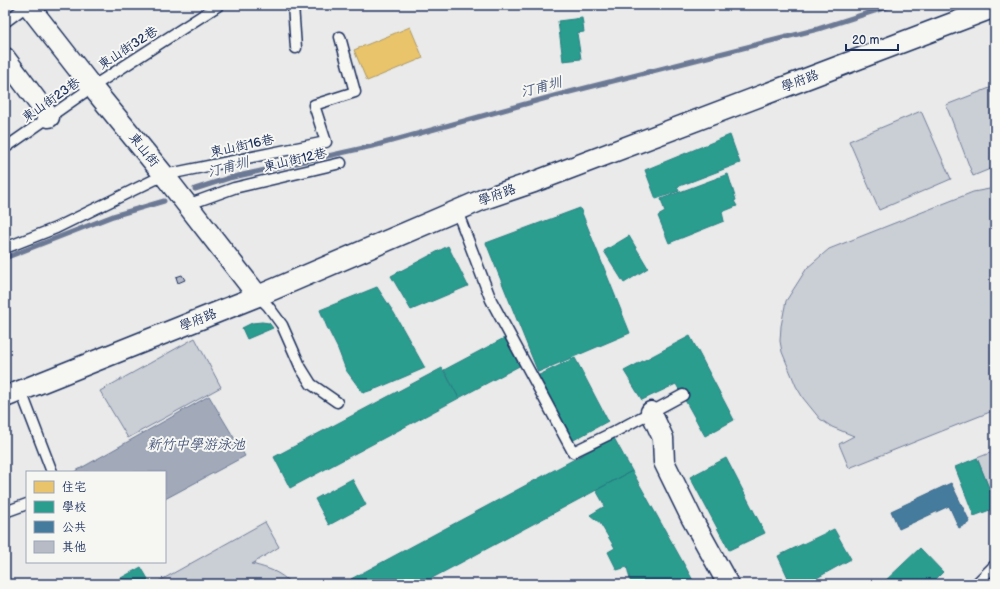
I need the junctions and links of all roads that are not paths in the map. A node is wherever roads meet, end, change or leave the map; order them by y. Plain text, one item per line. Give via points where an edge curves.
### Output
1 (28, 5) edge
2 (219, 5) edge
3 (293, 5) edge
4 (995, 7) edge
5 (5, 22) edge
6 (340, 37) dead end
7 (296, 48) dead end
8 (5, 58) edge
9 (92, 87) junction
10 (49, 117) junction
11 (5, 148) edge
12 (341, 163) dead end
13 (164, 175) junction
14 (187, 205) junction
15 (457, 211) junction
16 (5, 248) edge
17 (258, 296) junction
18 (13, 394) edge
19 (682, 395) dead end
20 (337, 402) dead end
21 (651, 412) junction
22 (52, 471) edge
23 (26, 504) edge
24 (5, 512) edge
25 (995, 565) edge
26 (728, 584) edge
27 (976, 584) edge

1 - 5 lane
1 - 9 street, 東山街
2 - 9 lane, 東山街32巷
3 - 7 lane
4 - 15 street, 學府路
6 - 13 lane, 東山街16巷 via 355,92 314,105 326,142
8 - 10 street
9 - 10 lane, 東山街23巷
9 - 13 street, 東山街
10 - 11 lane, 東山街23巷
12 - 14 lane, 東山街12巷 via 234,188
13 - 14 street, 東山街
13 - 16 lane, 東山街16巷 via 56,228
14 - 17 street, 東山街
15 - 17 street, 學府路
15 - 21 lane via 491,300 573,452
17 - 18 street, 學府路
17 - 20 lane via 282,325 311,384
18 - 22 lane
19 - 21 lane
21 - 26 street via 663,438 664,462
23 - 24 lane
25 - 27 lane

